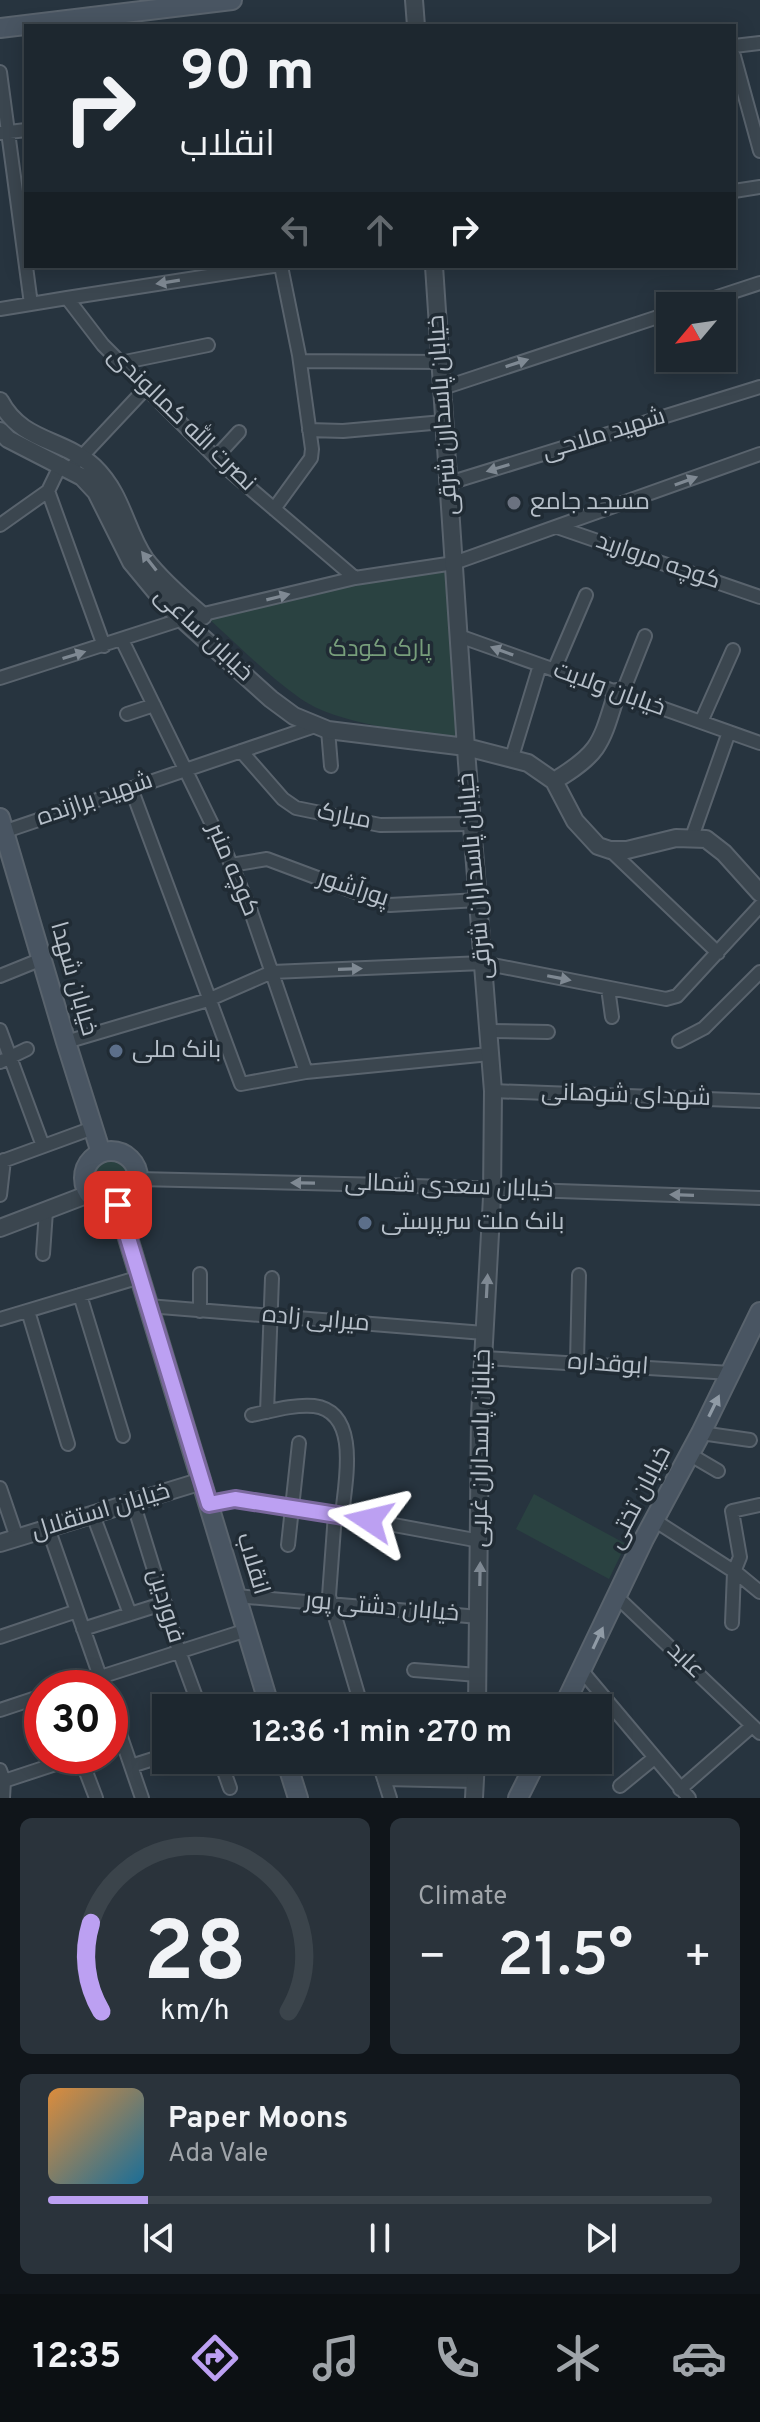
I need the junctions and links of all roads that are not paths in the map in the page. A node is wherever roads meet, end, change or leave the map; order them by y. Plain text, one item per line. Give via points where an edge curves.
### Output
1 (232, 0) edge
2 (414, 0) edge
3 (33, 24) edge
4 (416, 24) edge
5 (24, 25) edge
6 (0, 28) edge
7 (760, 43) edge
8 (736, 46) edge
9 (736, 63) edge
10 (0, 72) edge
11 (24, 130) edge
12 (4, 132) edge
13 (760, 151) edge
14 (760, 187) edge
15 (736, 191) edge
16 (24, 259) edge
17 (25, 268) edge
18 (260, 268) edge
19 (281, 268) edge
20 (434, 268) edge
21 (760, 283) edge
22 (733, 292) edge
23 (67, 298) junction
24 (31, 304) junction
25 (0, 309) edge
26 (656, 318) edge
27 (208, 345) dead end
28 (300, 361) junction
29 (441, 362) junction
30 (120, 363) junction
31 (760, 387) edge
32 (146, 388) junction
33 (443, 388) junction
34 (0, 401) edge
35 (443, 422) junction
36 (309, 430) junction
37 (0, 431) edge
38 (239, 432) dead end
39 (760, 454) edge
40 (216, 457) junction
41 (71, 463) junction
42 (449, 483) junction
43 (48, 491) junction
44 (274, 509) junction
45 (0, 525) edge
46 (557, 527) junction
47 (454, 563) junction
48 (355, 578) junction
49 (586, 595) dead end
50 (760, 597) edge
51 (203, 616) junction
52 (183, 619) junction
53 (459, 636) junction
54 (645, 636) dead end
55 (122, 640) junction
56 (104, 646) junction
57 (733, 650) dead end
58 (540, 665) junction
59 (554, 670) junction
60 (0, 678) edge
61 (619, 693) junction
62 (154, 705) junction
63 (127, 714) dead end
64 (701, 722) junction
65 (321, 728) junction
66 (729, 732) junction
67 (760, 743) edge
68 (466, 747) junction
69 (241, 751) junction
70 (512, 757) junction
71 (331, 766) dead end
72 (186, 770) junction
73 (554, 781) junction
74 (131, 788) junction
75 (471, 824) junction
76 (1, 827) edge
77 (692, 837) junction
78 (610, 850) junction
79 (231, 865) junction
80 (760, 893) edge
81 (478, 900) junction
82 (760, 906) edge
83 (718, 953) junction
84 (42, 959) junction
85 (483, 963) junction
86 (272, 972) junction
87 (760, 972) edge
88 (0, 976) edge
89 (608, 988) junction
90 (208, 1000) junction
91 (612, 1017) dead end
92 (0, 1030) edge
93 (488, 1031) junction
94 (548, 1032) dead end
95 (679, 1041) dead end
96 (66, 1042) junction
97 (27, 1049) dead end
98 (490, 1054) junction
99 (4, 1060) edge
100 (306, 1072) junction
101 (493, 1091) junction
102 (760, 1101) edge
103 (93, 1128) junction
104 (43, 1146) junction
105 (101, 1153) junction
106 (2, 1161) edge
107 (138, 1179) junction
108 (493, 1188) junction
109 (89, 1194) junction
110 (0, 1195) edge
111 (760, 1198) edge
112 (118, 1205) junction
113 (46, 1211) junction
114 (0, 1228) edge
115 (43, 1254) dead end
116 (200, 1274) dead end
117 (579, 1275) dead end
118 (140, 1277) junction
119 (272, 1278) dead end
120 (80, 1295) junction
121 (148, 1306) junction
122 (28, 1311) junction
123 (200, 1311) junction
124 (760, 1312) edge
125 (271, 1316) junction
126 (0, 1319) edge
127 (484, 1333) junction
128 (755, 1333) edge
129 (485, 1358) junction
130 (577, 1362) junction
131 (731, 1373) junction
132 (267, 1412) junction
133 (252, 1415) dead end
134 (701, 1433) junction
135 (123, 1436) dead end
136 (750, 1440) dead end
137 (299, 1443) dead end
138 (68, 1444) dead end
139 (689, 1454) junction
140 (718, 1471) dead end
141 (202, 1481) junction
142 (0, 1488) edge
143 (133, 1502) junction
144 (209, 1504) junction
145 (759, 1505) edge
146 (292, 1506) junction
147 (338, 1514) junction
148 (93, 1515) junction
149 (654, 1520) junction
150 (48, 1528) junction
151 (8, 1540) edge
152 (480, 1541) junction
153 (288, 1545) dead end
154 (734, 1572) junction
155 (760, 1592) edge
156 (236, 1596) junction
157 (617, 1597) junction
158 (165, 1603) junction
159 (332, 1603) junction
160 (77, 1611) junction
161 (130, 1614) junction
162 (479, 1617) junction
163 (732, 1623) dead end
164 (83, 1629) junction
165 (247, 1630) junction
166 (0, 1637) edge
167 (179, 1651) junction
168 (98, 1670) edge
169 (414, 1670) dead end
170 (582, 1671) junction
171 (128, 1672) edge
172 (478, 1675) junction
173 (195, 1694) edge
174 (266, 1694) edge
175 (358, 1694) edge
176 (477, 1694) edge
177 (570, 1694) edge
178 (24, 1702) edge
179 (0, 1710) edge
180 (756, 1730) edge
181 (128, 1757) edge
182 (152, 1759) edge
183 (653, 1759) junction
184 (131, 1766) junction
185 (24, 1770) edge
186 (87, 1774) edge
187 (225, 1774) edge
188 (290, 1774) edge
189 (382, 1774) edge
190 (530, 1774) edge
191 (2, 1776) edge
192 (384, 1779) junction
193 (620, 1786) dead end
194 (230, 1788) dead end
195 (475, 1790) edge
196 (685, 1793) edge
197 (3, 1798) edge
198 (96, 1798) edge
199 (142, 1798) edge
200 (298, 1798) edge
201 (390, 1798) edge
202 (518, 1798) edge

1 - 3 main road
2 - 4 street
5 - 6 main road
7 - 8 street
9 - 13 street
10 - 12 street
11 - 12 street
12 - 16 street
14 - 15 street
17 - 24 street
18 -> 23 street
19 - 28 street
20 - 29 street, خیابان پاسدارن شرقی
21 - 22 street
23 - 24 street
23 - 30 street, نصرت الله کمالوندی
24 - 25 street
33 -> 26 street
27 - 30 street
28 - 29 street
28 - 36 street
29 - 33 street, خیابان پاسدارن شرقی
30 - 32 street, نصرت الله کمالوندی
31 -> 42 street, شهید ملاحی
32 - 40 street, نصرت الله کمالوندی
32 - 41 street
33 - 35 street, خیابان پاسدارن شرقی
34 - 41 street, خیابان ساعی via 10,419
35 - 36 street
35 - 42 street, خیابان پاسدارن شرقی
36 - 44 street via 311,458
37 - 41 street, خیابان ساعی via 8,439
38 - 40 street
46 -> 39 street
40 - 44 street, نصرت الله کمالوندی
41 - 43 street
51 -> 41 street, خیابان ساعی via 145,559 110,487 93,466
41 - 52 street, خیابان ساعی via 96,492 131,562
42 - 47 street, خیابان پاسدارن شرقی
43 - 45 street
43 - 56 street
44 - 48 street, نصرت الله کمالوندی
46 - 47 street
46 - 50 street, کوچه مروارید
47 - 48 street
47 - 53 street, خیابان پاسداران شرقی
51 -> 48 street
49 - 59 street
51 - 52 street
52 - 55 street
52 - 65 street, خیابان ساعی via 271,699
58 -> 53 street, خیابان ولایت
53 - 68 street, خیابان پاسداران شرقی
54 - 61 street
55 - 56 street
55 - 62 street, کوچه منبر
60 -> 56 street
57 - 64 street
58 - 59 street, خیابان ولایت
58 - 70 street
59 - 61 street, خیابان ولایت
61 - 64 street, خیابان ولایت
61 - 73 street via 599,745
62 - 63 street
62 - 72 street, کوچه منبر
64 - 66 street, خیابان ولایت
65 - 68 street, خیابان ساعی
65 - 69 street, شهید برازنده
65 - 71 street
66 - 67 street, خیابان ولایت
66 - 77 street
68 - 70 street, خیابان ساعی
68 - 75 street, خیابان پاسداران شرقی
69 - 72 street, شهید برازنده
69 - 75 street, مبارک via 296,808 380,825
70 - 73 street, خیابان ساعی
72 - 74 street, شهید برازنده
72 - 79 street, کوچه منبر
73 - 78 street via 588,838
74 - 76 street, شهید برازنده
74 - 90 street
75 - 81 street, خیابان پاسداران شرقی
76 - 84 main road, خیابان شهدا
77 - 78 street
77 - 80 street via 706,839 724,853
78 - 83 street
79 - 81 street, پورآشور via 267,859 390,905
79 - 86 street, کوچه منبر
81 - 85 street, خیابان پاسداران شرقی
82 - 83 street
83 - 89 street via 677,996 666,999
84 - 88 street
84 - 96 main road, خیابان شهدا
86 -> 85 street
85 -> 89 street
85 - 93 street, خیابان پاسداران شرقی
86 - 90 street
86 - 100 street, کوچه منبر
87 - 95 street via 704,1028
89 - 91 street
90 - 96 street
90 - 100 street via 241,1084
92 - 99 street
93 - 94 street
93 - 98 street, خیابان پاسداران شرقی
96 - 103 main road, خیابان شهدا
97 - 99 street
98 - 100 street
98 - 101 street, خیابان پاسداران شرقی
99 - 104 street
101 - 102 street, شهدای شوهانی
101 - 108 street, خیابان پاسداران شرقی
103 - 104 street
103 - 105 main road, خیابان شهدا
104 - 106 street
105 - 107 main road via 112,1151 131,1160
105 - 109 main road via 84,1175
106 - 110 street
108 -> 107 street, خیابان سعدی شمالی
107 - 112 main road via 135,1190
111 -> 108 street, خیابان سعدی شمالی
127 -> 108 street, خیابان پاسداران غربی
109 - 112 main road via 107,1206
109 - 113 street
112 - 118 main road, انقلاب
113 - 114 street
113 - 115 street
116 - 123 street
117 - 130 street
118 - 120 street
118 - 121 main road, انقلاب
119 - 125 street
120 - 122 street
120 - 135 street
121 - 123 street, میرابی زاده
121 - 141 main road, انقلاب
122 - 126 street
122 - 138 street
123 - 125 street, میرابی زاده
124 - 128 main road, خیابان تختی
125 - 127 street, میرابی زاده
125 - 132 street
127 - 129 street, خیابان پاسداران غربی
128 - 131 main road, خیابان تختی
129 - 130 street, ابوقداره
129 - 152 street, خیابان پاسداران غربی
130 - 131 street, ابوقداره
134 -> 131 main road, خیابان تختی
132 - 133 street
132 - 147 street via 311,1405 333,1413 341,1423 346,1439
134 - 136 street
134 - 139 main road, خیابان تختی
137 - 146 street
139 - 140 street
139 - 149 main road, خیابان تختی
141 - 143 street, خیابان استقلال
141 - 144 main road, انقلاب
142 - 151 street
143 - 148 street, خیابان استقلال
143 - 158 street, فروردین
144 - 146 street via 235,1499
144 - 156 main road, انقلاب
145 - 154 street via 732,1511 740,1557
146 - 147 street
146 - 153 street
147 - 152 street
147 - 159 street
148 - 150 street, خیابان استقلال
148 - 161 street
149 - 154 street
149 - 157 main road, خیابان تختی
150 - 151 street, خیابان استقلال
150 - 160 street
162 -> 152 street, خیابان پاسداران غربی
154 - 155 street
154 - 163 street
156 - 159 street, خیابان دشتی پور
156 - 165 main road, انقلاب
170 -> 157 main road, خیابان تختی
157 - 180 street, عابد
158 - 161 street
158 - 167 street, فروردین
159 - 162 street, خیابان دشتی پور
159 - 175 street
160 - 164 street
160 - 166 street
161 - 164 street
162 - 172 street, خیابان پاسداران غربی
164 - 168 street
165 - 167 street
165 - 174 main road, انقلاب
167 - 171 street
167 - 173 street, فروردین
169 - 172 street
170 - 177 main road, خیابان تختی
170 - 183 street
172 - 176 street, خیابان پاسداران غربی
178 - 179 street
180 - 196 street
181 - 184 street
182 - 184 street
183 - 193 street
183 - 196 street
184 - 199 street
185 - 191 street
186 - 198 street
187 - 194 street
188 - 200 main road
189 - 192 street
190 - 202 main road
191 - 197 street
192 - 195 street
192 - 201 street

